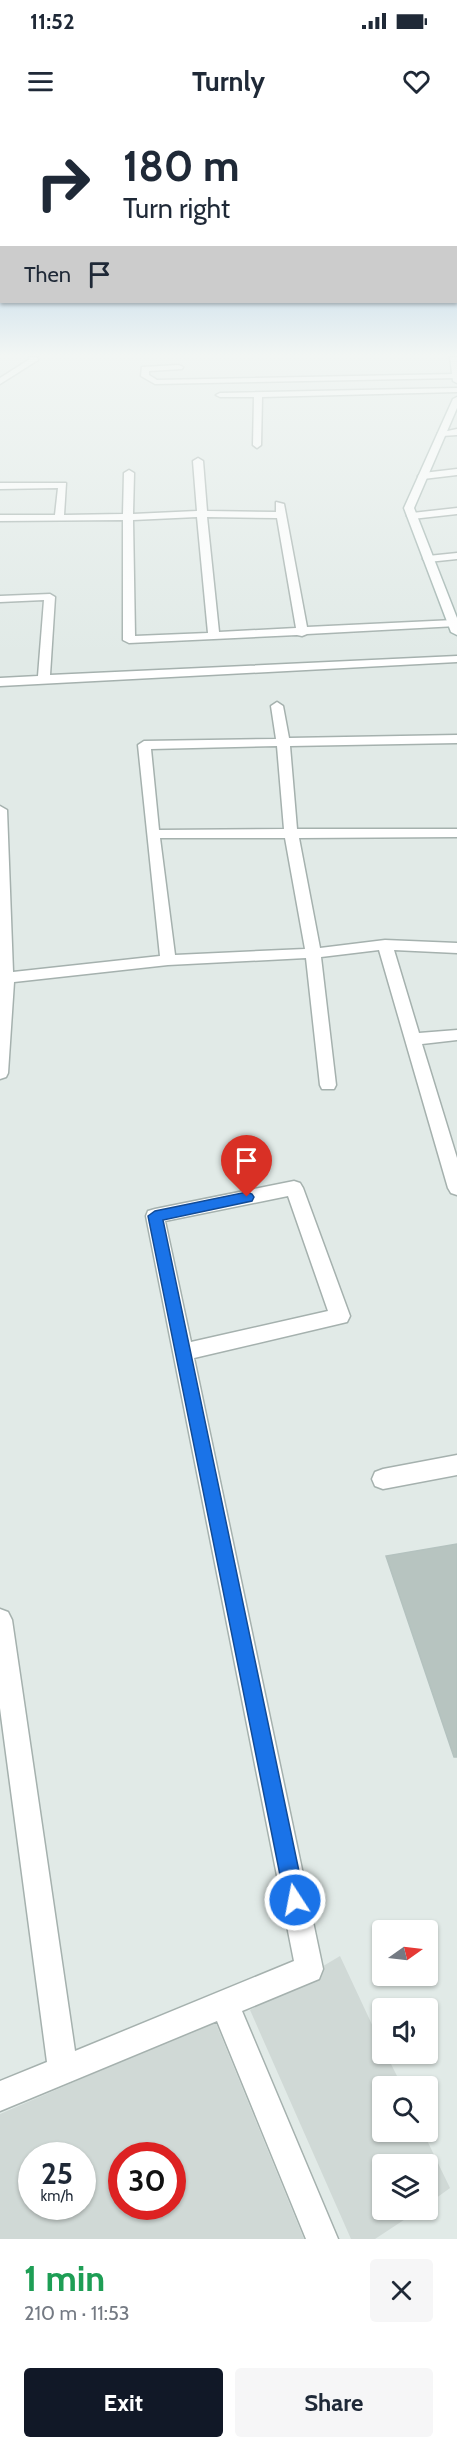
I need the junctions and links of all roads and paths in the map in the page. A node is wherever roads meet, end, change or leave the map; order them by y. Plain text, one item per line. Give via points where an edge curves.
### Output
1 (432, 456) edge
2 (198, 461) dead end
3 (457, 472) edge
4 (129, 473) dead end
5 (423, 476) junction
6 (0, 486) edge
7 (279, 503) dead end
8 (457, 511) edge
9 (202, 514) junction
10 (281, 515) junction
11 (412, 516) junction
12 (128, 517) junction
13 (0, 518) edge
14 (59, 518) junction
15 (457, 556) edge
16 (428, 559) junction
17 (0, 599) edge
18 (452, 608) edge
19 (455, 627) edge
20 (302, 633) junction
21 (214, 637) junction
22 (457, 659) edge
23 (44, 679) junction
24 (0, 682) edge
25 (277, 706) dead end
26 (457, 738) edge
27 (283, 742) junction
28 (0, 810) edge
29 (457, 833) edge
30 (153, 834) junction
31 (291, 834) junction
32 (385, 945) junction
33 (457, 948) edge
34 (313, 953) junction
35 (168, 960) junction
36 (3, 979) edge
37 (457, 1035) edge
38 (413, 1039) junction
39 (0, 1073) edge
40 (328, 1085) dead end
41 (456, 1180) edge
42 (183, 1352) junction
43 (457, 1465) edge
44 (383, 1479) dead end
45 (0, 1620) edge
46 (224, 2003) junction
47 (63, 2070) junction
48 (0, 2096) edge
49 (322, 2239) edge

1 - 5 street
2 - 9 street
3 - 5 street
4 - 12 street
5 - 11 street via 409,508
6 - 14 street via 63,485
7 - 10 street
8 - 11 street
9 - 10 street
9 - 12 street
9 - 21 street
10 - 20 street
11 - 16 street
12 - 14 street
12 - 21 street via 129,640
13 - 14 street
15 - 16 street
16 - 18 street
17 - 23 street via 50,597
18 - 19 street
19 - 20 street
20 - 21 street
22 - 23 street
23 - 24 street
25 - 27 street
26 - 27 street
27 - 30 street via 144,745
27 - 31 street
28 - 36 street
29 - 31 street
30 - 31 street
30 - 35 street
31 - 34 street
32 - 33 street
32 - 34 street
32 - 38 street
34 - 35 street
34 - 40 street
35 - 36 street
36 - 39 street
37 - 38 street
38 - 41 street
42 - 42 street via 155,1216 294,1188 340,1316
42 - 46 street via 309,1969
43 - 44 street
45 - 47 street
46 - 47 street
46 - 49 street
47 - 48 street

